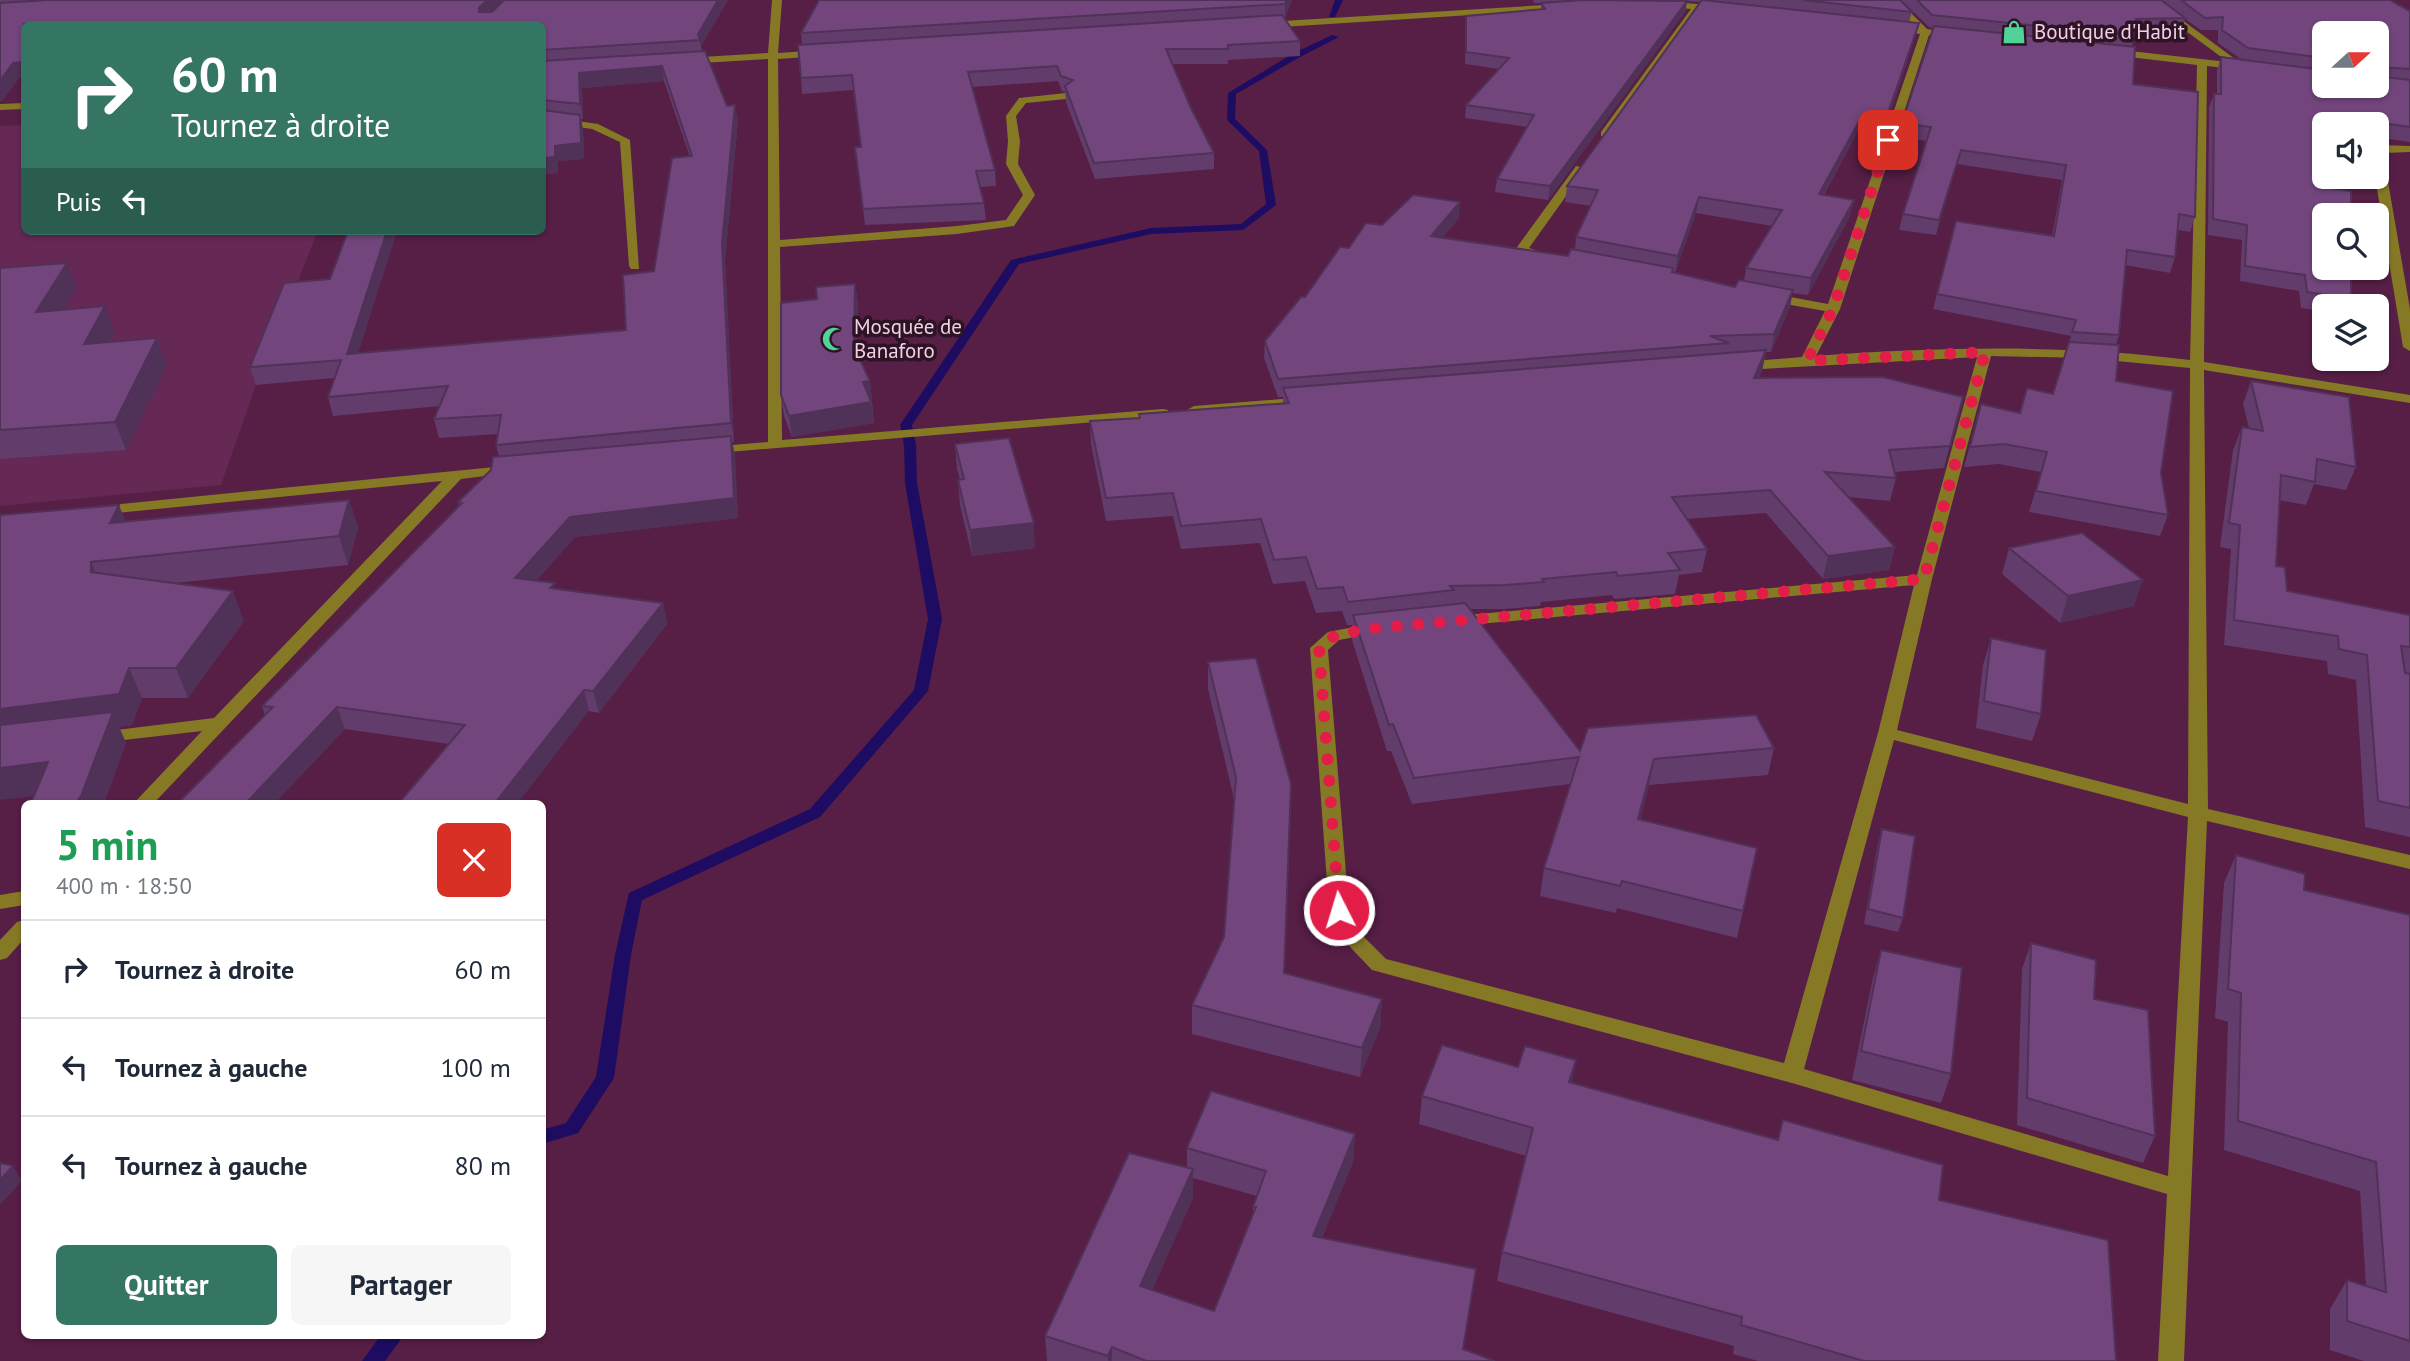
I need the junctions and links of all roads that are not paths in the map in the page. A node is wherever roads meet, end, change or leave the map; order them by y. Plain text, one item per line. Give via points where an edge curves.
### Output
1 (777, 0) edge
2 (1893, 0) edge
3 (2149, 0) edge
4 (1656, 3) edge
5 (1573, 6) edge
6 (1697, 7) junction
7 (1724, 10) edge
8 (1255, 26) edge
9 (1885, 27) edge
10 (1925, 32) junction
11 (1967, 36) edge
12 (828, 52) edge
13 (2105, 52) edge
14 (773, 56) junction
15 (678, 62) edge
16 (2202, 62) junction
17 (2241, 67) junction
18 (2253, 69) edge
19 (1066, 96) edge
20 (21, 106) edge
21 (0, 107) edge
22 (546, 119) edge
23 (1601, 140) edge
24 (2410, 149) edge
25 (1585, 162) edge
26 (772, 244) junction
27 (1548, 256) edge
28 (635, 266) dead end
29 (1751, 293) edge
30 (1833, 309) junction
31 (2410, 347) edge
32 (1985, 352) junction
33 (1807, 361) junction
34 (2197, 366) junction
35 (1724, 368) edge
36 (2410, 399) edge
37 (1325, 400) edge
38 (775, 445) junction
39 (692, 453) edge
40 (526, 467) edge
41 (457, 474) junction
42 (83, 512) edge
43 (1924, 579) junction
44 (1436, 623) edge
45 (1394, 627) edge
46 (220, 723) junction
47 (1887, 733) junction
48 (82, 739) edge
49 (146, 800) edge
50 (2198, 813) junction
51 (2410, 862) edge
52 (21, 898) edge
53 (0, 902) edge
54 (21, 930) edge
55 (0, 953) edge
56 (1792, 1074) junction
57 (2178, 1188) junction
58 (2171, 1361) edge

1 - 14 street
2 - 10 street
3 - 17 street
4 - 6 street
5 - 8 street
6 - 7 street
6 - 23 street
9 - 10 street
10 - 11 street
10 - 30 street
12 - 14 street
13 - 16 street
14 - 15 street
14 - 26 street
16 - 17 street
16 - 34 street
17 - 18 street
19 - 26 street via 1023,100 1011,116 1012,164 1029,195 1010,223
20 - 21 street
22 - 28 street via 594,125 625,140
24 - 31 street via 2392,146 2378,148 2377,153
25 - 27 street via 1521,250
26 - 38 street
29 - 30 street
30 - 33 street
32 - 33 street
32 - 34 street via 2087,355
32 - 43 street
33 - 35 street
34 - 36 street
34 - 50 street
37 - 38 street
38 - 39 street
40 - 41 street
41 - 42 street
41 - 46 street
43 - 44 street
43 - 47 street
45 - 56 street via 1334,636 1319,648 1339,910 1357,943 1379,965
46 - 48 street
46 - 49 street
47 - 50 street
47 - 56 street
50 - 51 street
50 - 57 street
52 - 53 street
54 - 55 street
56 - 57 street
57 - 58 street

